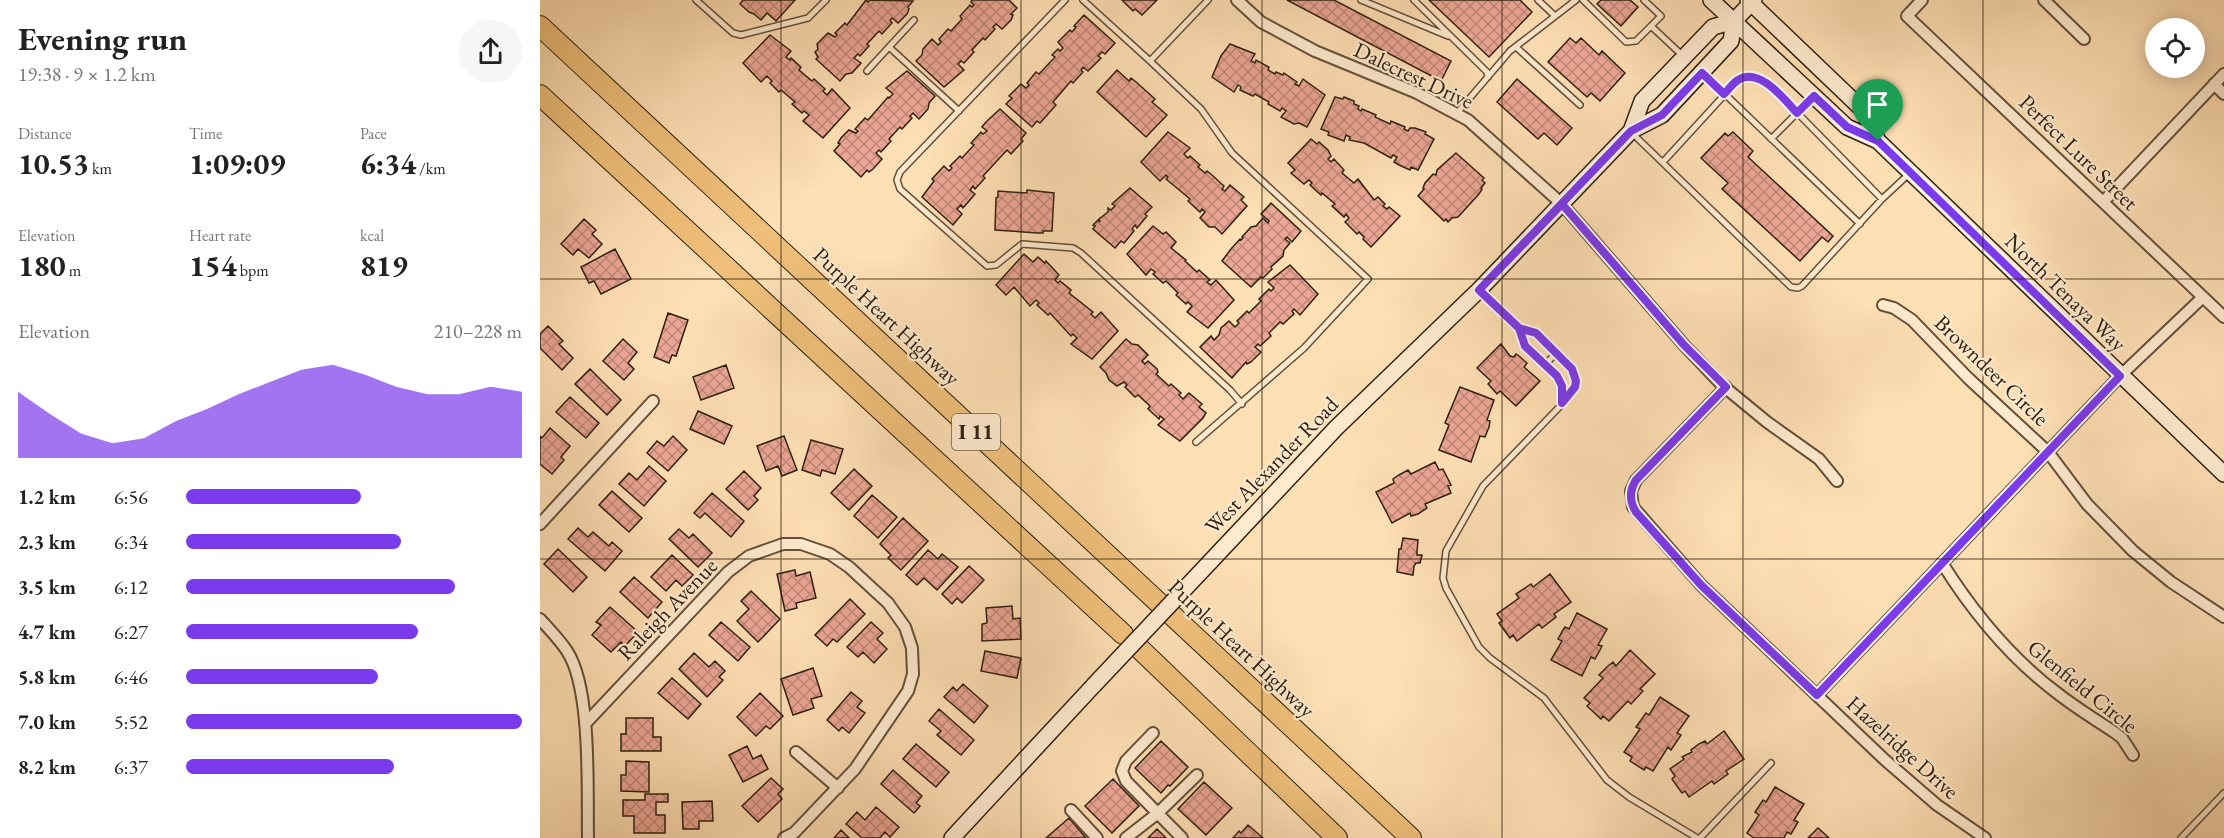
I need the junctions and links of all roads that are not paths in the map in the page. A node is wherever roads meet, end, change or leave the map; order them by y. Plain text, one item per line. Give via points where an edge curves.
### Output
1 (696, 0) edge
2 (826, 0) edge
3 (1065, 0) edge
4 (1083, 0) edge
5 (1208, 0) edge
6 (1237, 0) edge
7 (1361, 0) edge
8 (1414, 0) edge
9 (1538, 0) edge
10 (1576, 0) edge
11 (1583, 0) edge
12 (1644, 0) edge
13 (1711, 0) edge
14 (1922, 0) edge
15 (2044, 0) edge
16 (1751, 1) edge
17 (1555, 16) junction
18 (914, 20) dead end
19 (1734, 21) junction
20 (540, 26) edge
21 (1651, 26) junction
22 (1453, 38) junction
23 (2084, 39) dead end
24 (889, 47) junction
25 (1516, 47) junction
26 (1684, 57) junction
27 (1150, 61) junction
28 (867, 71) dead end
29 (1702, 73) junction
30 (2224, 74) edge
31 (1488, 77) junction
32 (2214, 84) junction
33 (1724, 94) junction
34 (2224, 94) edge
35 (540, 95) edge
36 (1814, 96) junction
37 (1580, 105) dead end
38 (959, 111) junction
39 (1457, 113) junction
40 (1797, 113) junction
41 (1631, 131) junction
42 (1771, 139) junction
43 (1878, 141) junction
44 (1663, 162) junction
45 (1911, 172) junction
46 (1882, 199) junction
47 (2103, 202) junction
48 (1562, 204) junction
49 (1860, 224) junction
50 (1479, 290) junction
51 (2203, 297) junction
52 (1883, 305) dead end
53 (2224, 317) edge
54 (1519, 328) junction
55 (1557, 352) junction
56 (1545, 365) junction
57 (2120, 376) junction
58 (1726, 387) junction
59 (653, 401) dead end
60 (1562, 403) junction
61 (1242, 404) junction
62 (1196, 442) dead end
63 (2048, 452) junction
64 (2224, 474) edge
65 (1837, 481) dead end
66 (540, 524) edge
67 (1942, 563) junction
68 (2224, 617) edge
69 (540, 619) edge
70 (1123, 634) dead end
71 (1141, 650) dead end
72 (1817, 695) junction
73 (585, 724) junction
74 (1153, 733) dead end
75 (796, 752) dead end
76 (2133, 755) dead end
77 (1771, 763) dead end
78 (1197, 775) dead end
79 (838, 788) junction
80 (2224, 793) edge
81 (1071, 810) dead end
82 (1158, 813) junction
83 (588, 838) edge
84 (784, 838) edge
85 (952, 838) edge
86 (1097, 838) edge
87 (1126, 838) edge
88 (1182, 838) edge
89 (1337, 838) edge
90 (1411, 838) edge
91 (1698, 838) edge
92 (1985, 838) edge
93 (2181, 838) edge

1 - 2 lane via 733,33 741,35 799,22
3 - 38 lane
4 - 27 lane
5 - 27 lane
6 - 39 street, Dalecrest Drive via 1261,22 1315,51
7 - 22 lane
8 - 22 lane
9 - 17 lane
10 - 17 lane
11 - 21 lane via 1626,42 1636,41
12 - 21 lane via 1661,16
13 - 19 main road, North Tenaya Way
14 - 47 street, Perfect Lure Street via 1907,16
15 - 23 street
16 - 19 main road, West Alexander Road
16 - 43 main road, North Tenaya Way via 1863,110
17 - 25 lane
18 - 24 lane
19 - 26 main road, West Alexander Road via 1713,27
19 - 29 main road, West Alexander Road via 1731,41
19 - 36 main road, North Tenaya Way
20 - 90 highway, Purple Heart Highway / I 11
21 - 26 lane
22 - 31 lane
24 - 28 lane
24 - 38 lane
25 - 31 lane
25 - 37 lane
26 - 41 main road, West Alexander Road via 1642,101
27 - 61 lane via 1201,109 1232,153 1368,279 1304,348
29 - 33 lane
29 - 41 main road, West Alexander Road via 1662,115
30 - 32 street
31 - 39 lane
32 - 34 street
32 - 47 street
33 - 40 lane via 1739,79 1760,79
33 - 42 lane
33 - 44 lane
35 - 70 highway, I 11
36 - 40 lane
36 - 43 main road, North Tenaya Way via 1847,127
38 - 61 lane via 900,172 900,189 987,266 996,265 1023,244 1081,252
39 - 48 street, Dalecrest Drive
40 - 42 lane
40 - 46 lane
41 - 44 lane
41 - 48 main road, West Alexander Road
42 - 49 lane
43 - 45 main road, North Tenaya Way
44 - 49 lane via 1791,287 1802,286
45 - 46 lane
45 - 57 main road, North Tenaya Way
46 - 49 lane
47 - 51 street, Perfect Lure Street
48 - 50 main road, West Alexander Road
48 - 58 street, Dalecrest Drive via 1684,345
50 - 54 lane
50 - 85 main road, West Alexander Road, bridge via 1336,428
51 - 53 street, Perfect Lure Street
51 - 57 street
52 - 63 street, Browndeer Circle via 1912,320
54 - 55 lane via 1536,333
54 - 56 lane via 1525,346
55 - 56 lane
55 - 60 lane via 1572,369 1576,381 1573,392
56 - 60 lane via 1560,381
57 - 63 street
57 - 64 main road, North Tenaya Way
58 - 65 street, Dalecrest Drive via 1820,459
58 - 72 street, Hazelridge Drive via 1636,480 1630,496 1636,512 1694,577
59 - 66 street
60 - 91 lane via 1483,486 1446,551 1444,584 1479,647 1544,698 1607,780
61 - 62 lane
63 - 67 street
63 - 68 street, Browndeer Circle via 2087,504 2133,551
67 - 72 street
67 - 76 street, Glenfield Circle via 1977,614 2018,660 2060,696 2114,732
69 - 73 street via 568,652 581,691
71 - 89 highway
72 - 92 street, Hazelridge Drive via 1910,784
73 - 79 street, Raleigh Avenue via 728,572 749,556 783,544 801,544 830,554 888,603 905,627 912,648 908,691 855,770
73 - 83 street
74 - 82 street via 1126,761 1122,771 1126,781
75 - 79 street
77 - 91 lane
78 - 82 street
79 - 84 street via 794,833
80 - 93 lane
81 - 86 street
82 - 87 street
82 - 88 street

